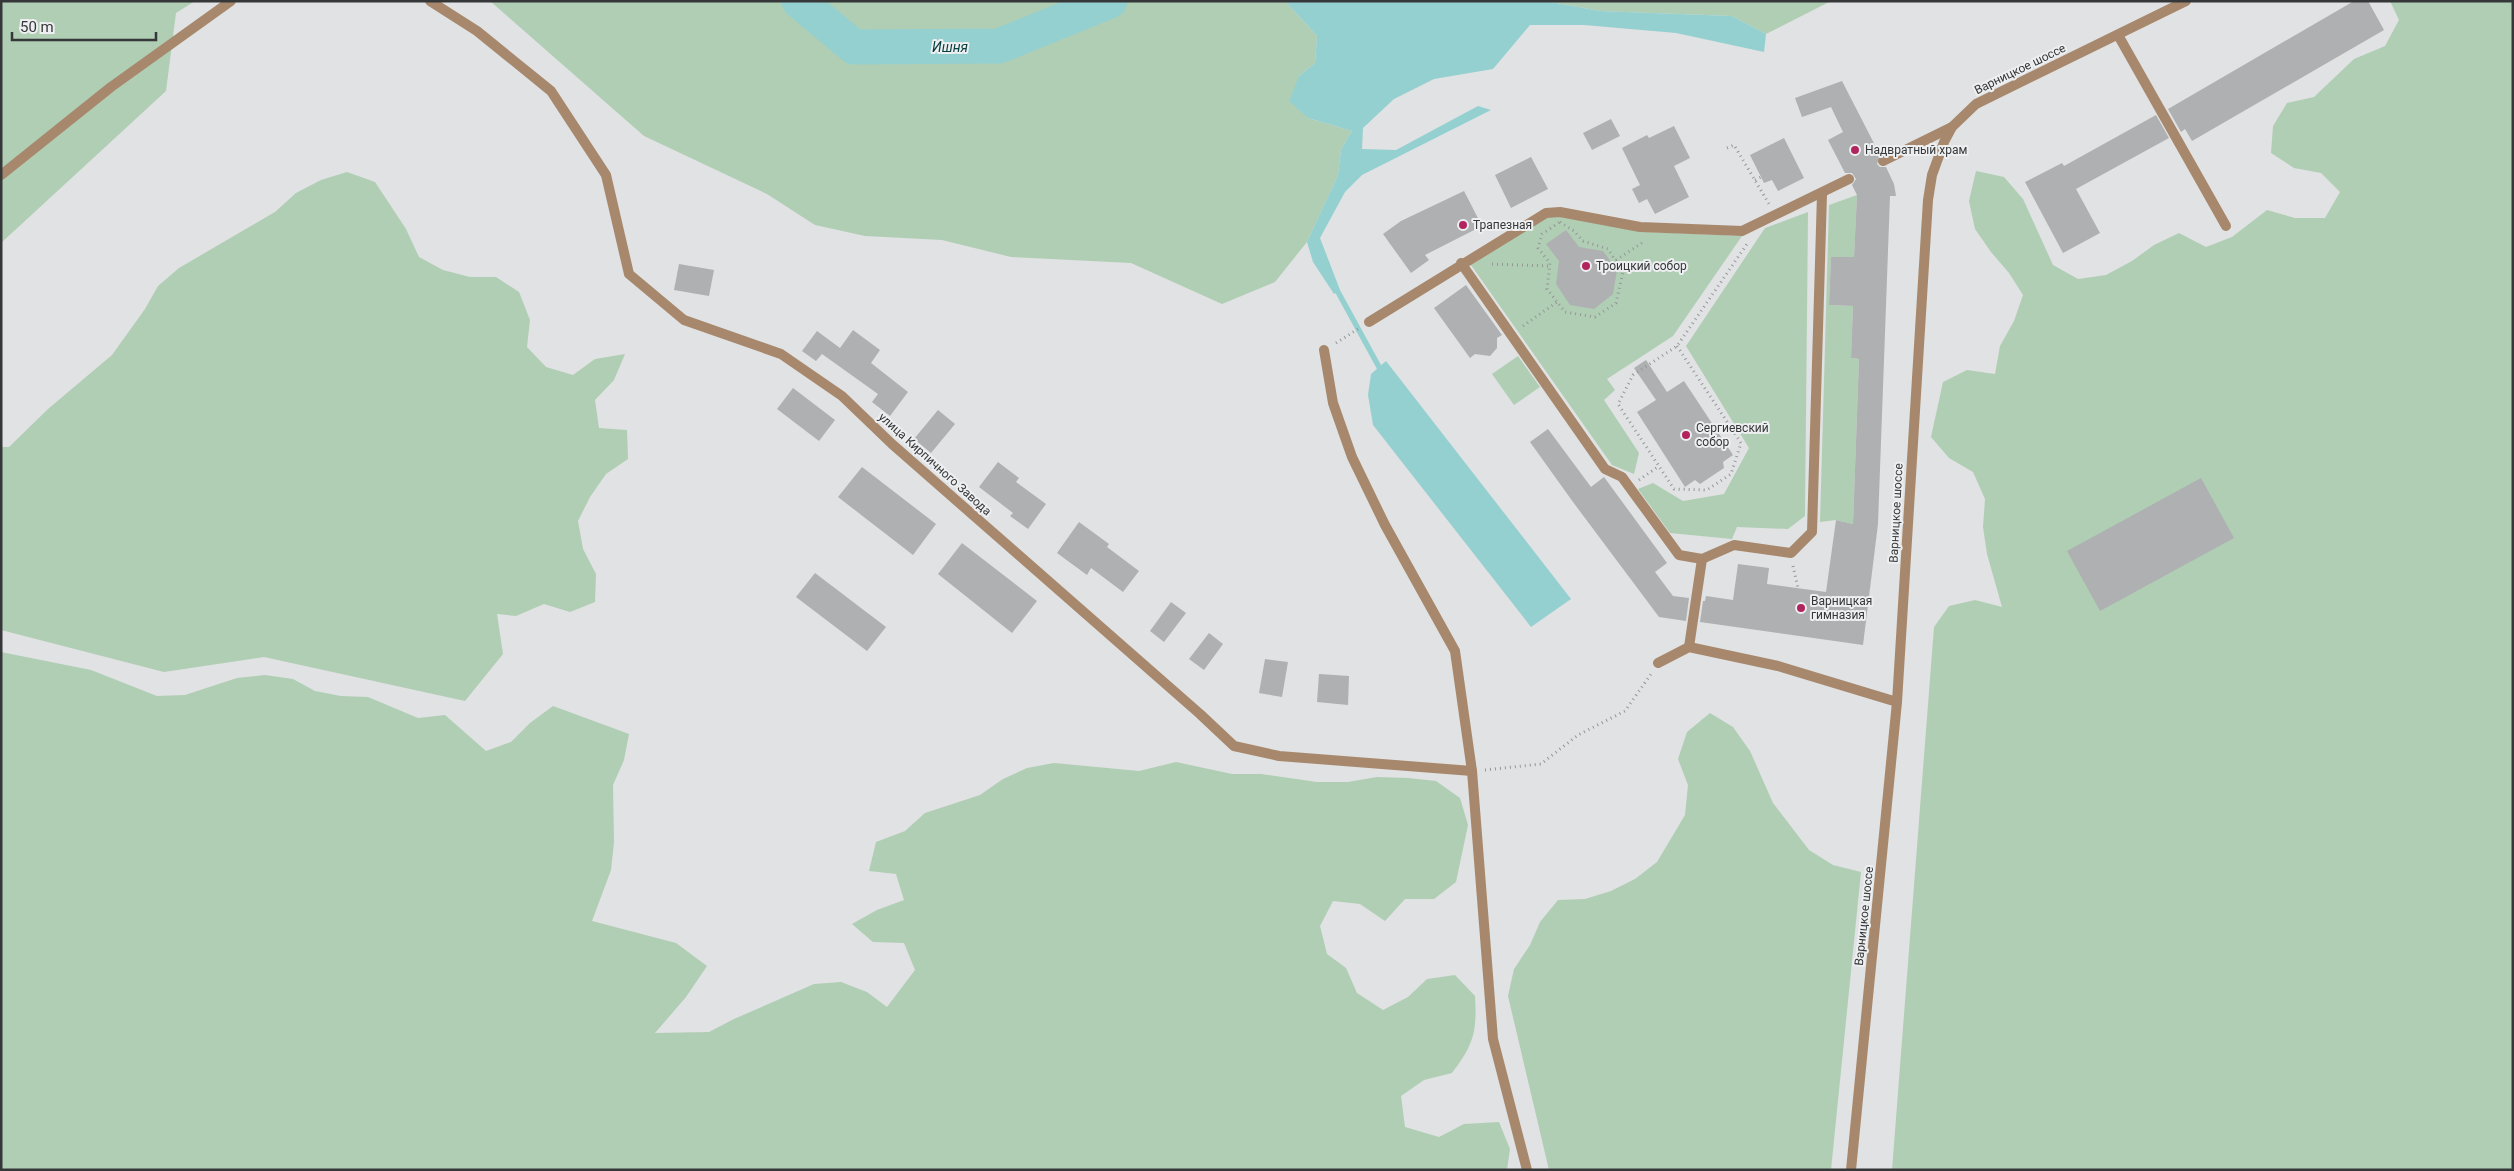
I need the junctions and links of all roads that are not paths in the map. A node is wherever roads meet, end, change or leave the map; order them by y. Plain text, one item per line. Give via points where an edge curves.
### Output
1 (231, 1) edge
2 (430, 1) edge
3 (2186, 1) edge
4 (2118, 34) junction
5 (1952, 127) junction
6 (1883, 161) dead end
7 (1, 175) edge
8 (1849, 179) dead end
9 (1822, 194) junction
10 (2226, 226) dead end
11 (1462, 263) junction
12 (1369, 322) dead end
13 (1324, 350) dead end
14 (1702, 559) junction
15 (1689, 647) junction
16 (1658, 663) road end
17 (1897, 702) junction
18 (1472, 771) junction
19 (1527, 1170) edge
20 (1851, 1170) edge

1 - 7 street via 111,87
2 - 18 street, улица Кирпичного Завода via 477,31 550,91 606,175 630,274 684,320 781,354 842,396 892,444 1234,746 1279,756
3 - 4 street, Варницкое шоссе
4 - 5 street, Варницкое шоссе via 1976,104
4 - 10 street
5 - 6 street
5 - 17 street, Варницкое шоссе via 1937,158 1928,200
8 - 9 street
9 - 11 street via 1742,231 1640,227 1560,212 1546,213
9 - 14 street via 1812,532 1791,553 1734,545
11 - 12 street
11 - 14 street via 1605,469 1622,477 1679,555
13 - 18 street via 1333,403 1352,457 1455,651
14 - 15 street
15 - 16 street
15 - 17 street via 1778,666
17 - 20 street, Варницкое шоссе
18 - 19 street via 1493,1039

